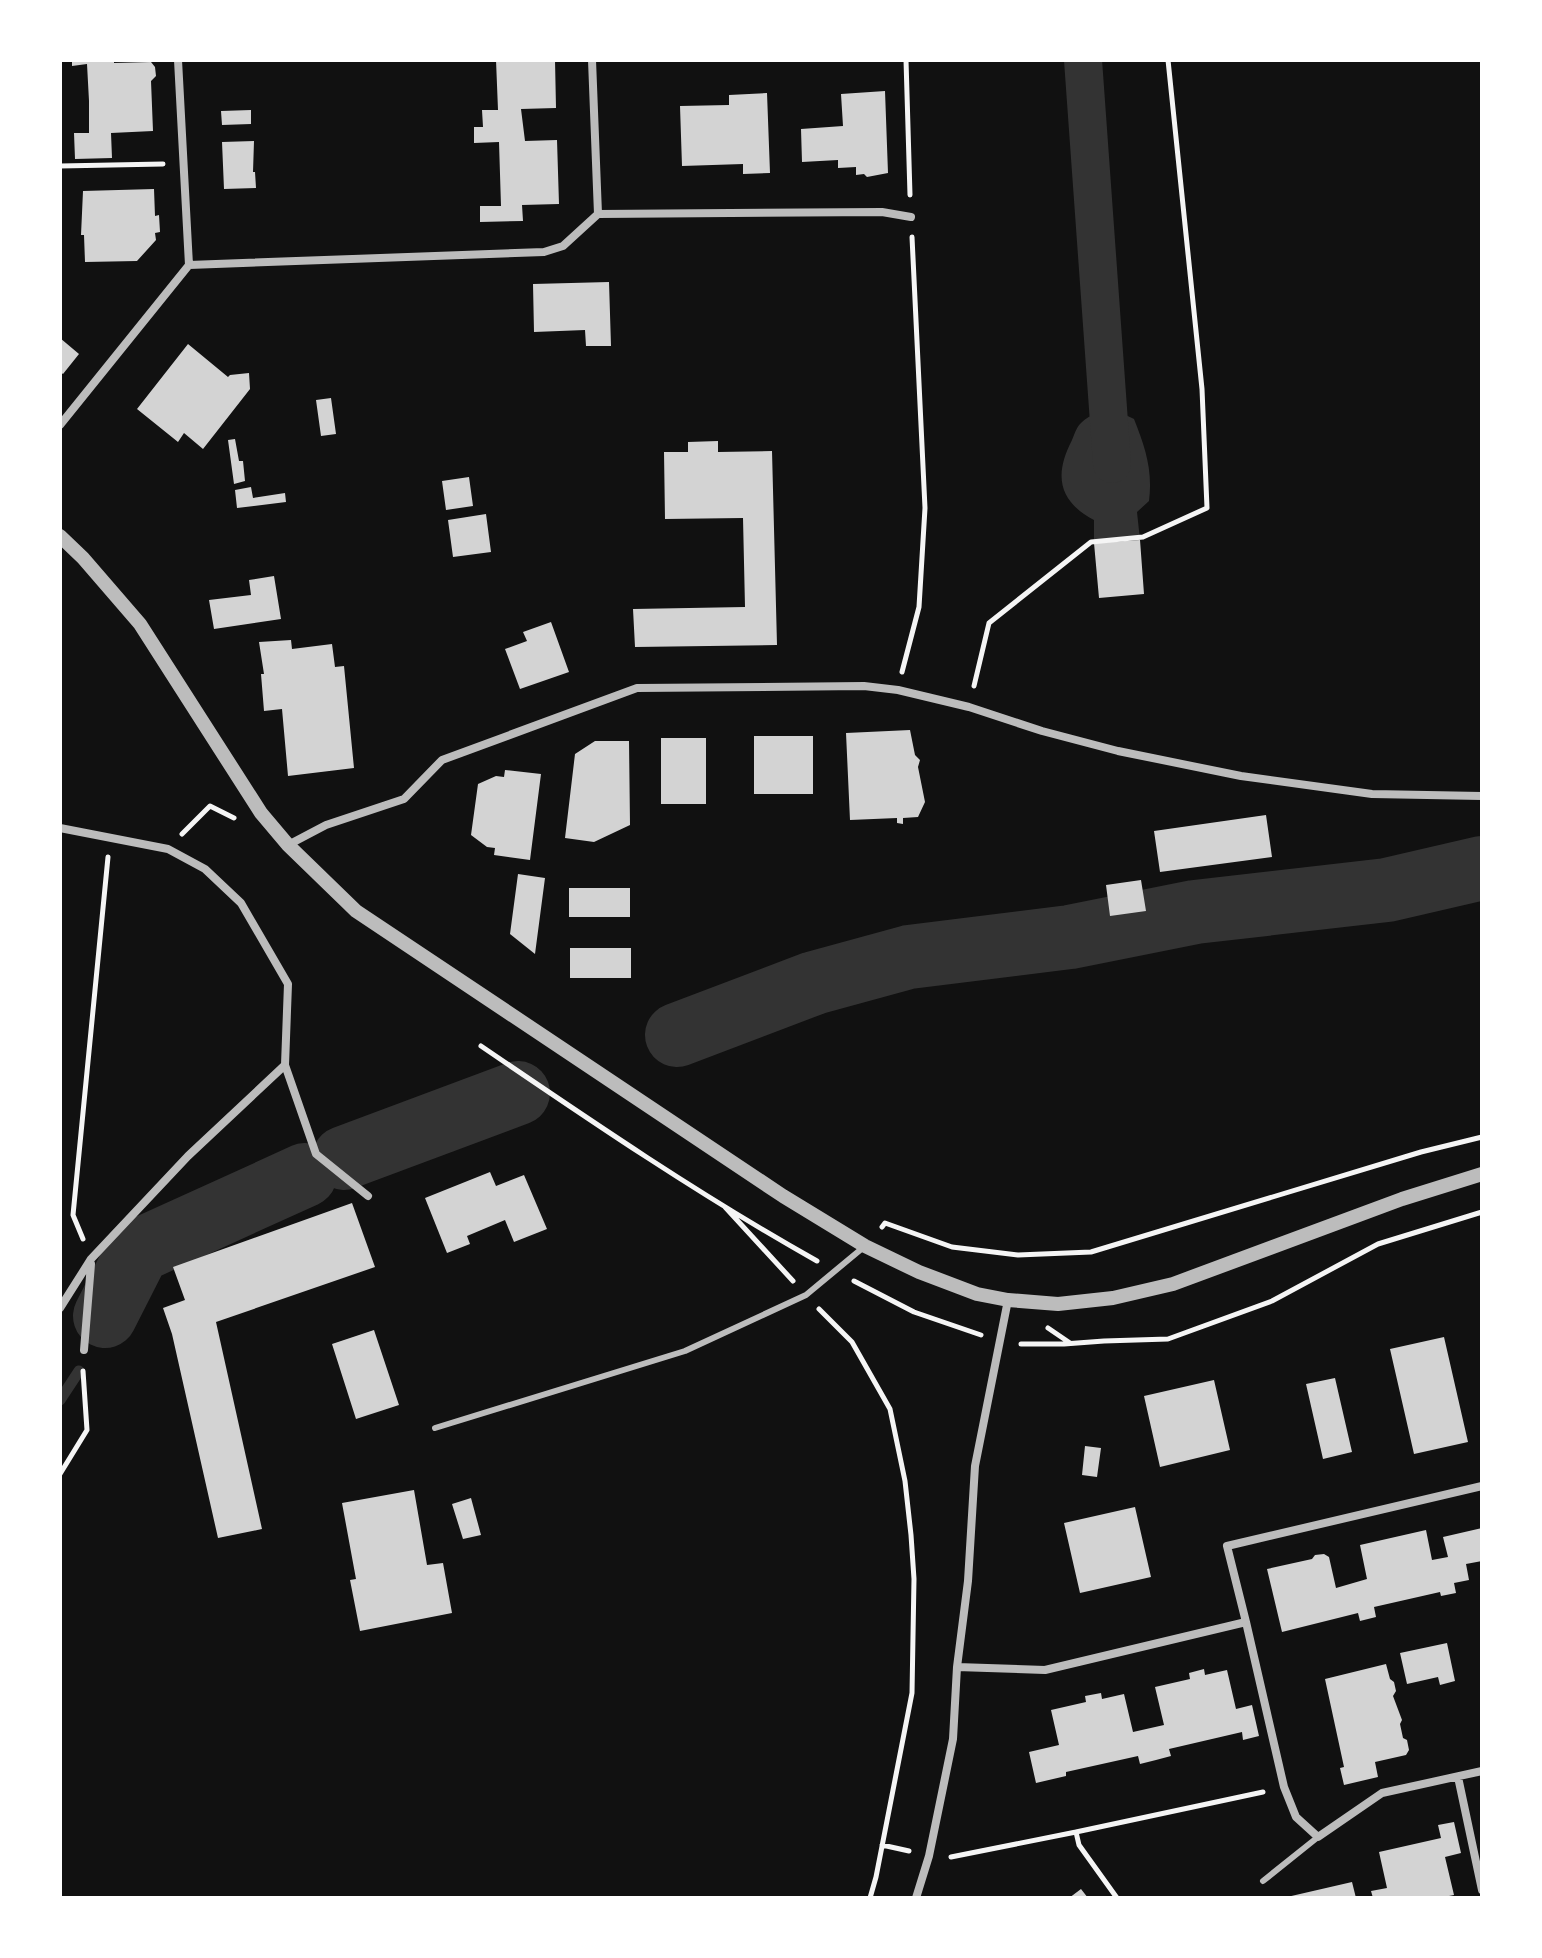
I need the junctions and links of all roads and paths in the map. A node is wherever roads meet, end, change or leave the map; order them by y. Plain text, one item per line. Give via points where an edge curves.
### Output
1 (178, 60) edge
2 (592, 60) edge
3 (906, 60) edge
4 (1168, 60) edge
5 (184, 164) junction
6 (60, 166) edge
7 (598, 214) junction
8 (911, 217) junction
9 (189, 265) junction
10 (60, 425) edge
11 (60, 536) edge
12 (898, 690) junction
13 (969, 707) junction
14 (1482, 796) edge
15 (245, 824) dead end
16 (60, 828) edge
17 (110, 838) junction
18 (288, 845) junction
19 (168, 849) junction
20 (481, 1046) dead end
21 (285, 1065) junction
22 (1482, 1137) edge
23 (631, 1148) dead end
24 (1482, 1174) edge
25 (368, 1196) dead end
26 (725, 1207) dead end
27 (1482, 1212) edge
28 (865, 1246) junction
29 (91, 1259) junction
30 (806, 1295) junction
31 (1008, 1300) junction
32 (60, 1308) edge
33 (1045, 1326) dead end
34 (84, 1350) dead end
35 (83, 1395) dead end
36 (435, 1428) dead end
37 (60, 1474) edge
38 (1482, 1486) edge
39 (1246, 1622) junction
40 (957, 1667) junction
41 (1482, 1771) edge
42 (1458, 1777) junction
43 (1284, 1787) junction
44 (1076, 1832) junction
45 (1318, 1837) junction
46 (929, 1856) junction
47 (1263, 1881) dead end
48 (1482, 1890) edge
49 (870, 1898) edge
50 (916, 1898) edge
51 (1117, 1898) edge

1 - 5 street
2 - 7 street
3 - 8 path
4 - 13 path via 1202,389 1207,508 1143,537 1091,542 989,623
5 - 6 path
5 - 9 street
7 - 8 street via 882,212
7 - 9 street via 563,246 544,252
8 - 12 path via 925,508 919,607
9 - 10 street
11 - 18 street via 140,624 252,801
12 - 13 street
12 - 18 street via 637,688 442,760 404,799 326,825
13 - 14 street via 1118,751 1241,776 1372,794
15 - 19 path via 210,806
16 - 17 street
17 - 19 street
17 - 29 path via 73,1215
18 - 28 street via 356,911
19 - 21 street via 205,869 241,903 288,984
20 - 23 path
21 - 25 street via 316,1154
21 - 29 street via 188,1156
22 - 28 path via 1091,1252 1018,1255 952,1247 885,1223
24 - 31 street via 1173,1284 1086,1302
26 - 30 path
27 - 33 path via 1378,1244 1272,1301 1168,1339 1070,1343
28 - 30 lane
28 - 31 street via 942,1283
29 - 32 street
29 - 34 street
30 - 36 lane via 685,1351
30 - 49 path via 852,1342 890,1409 910,1522 912,1693
31 - 40 street via 975,1466
35 - 37 path via 87,1430
38 - 39 street via 1227,1546
39 - 40 street via 1045,1670
39 - 43 street
40 - 46 street via 953,1739
41 - 42 street
42 - 45 street via 1382,1793
42 - 48 street
43 - 44 path
43 - 45 street via 1296,1817
44 - 46 path via 956,1857
44 - 51 path via 1079,1845
45 - 47 lane
46 - 50 street

